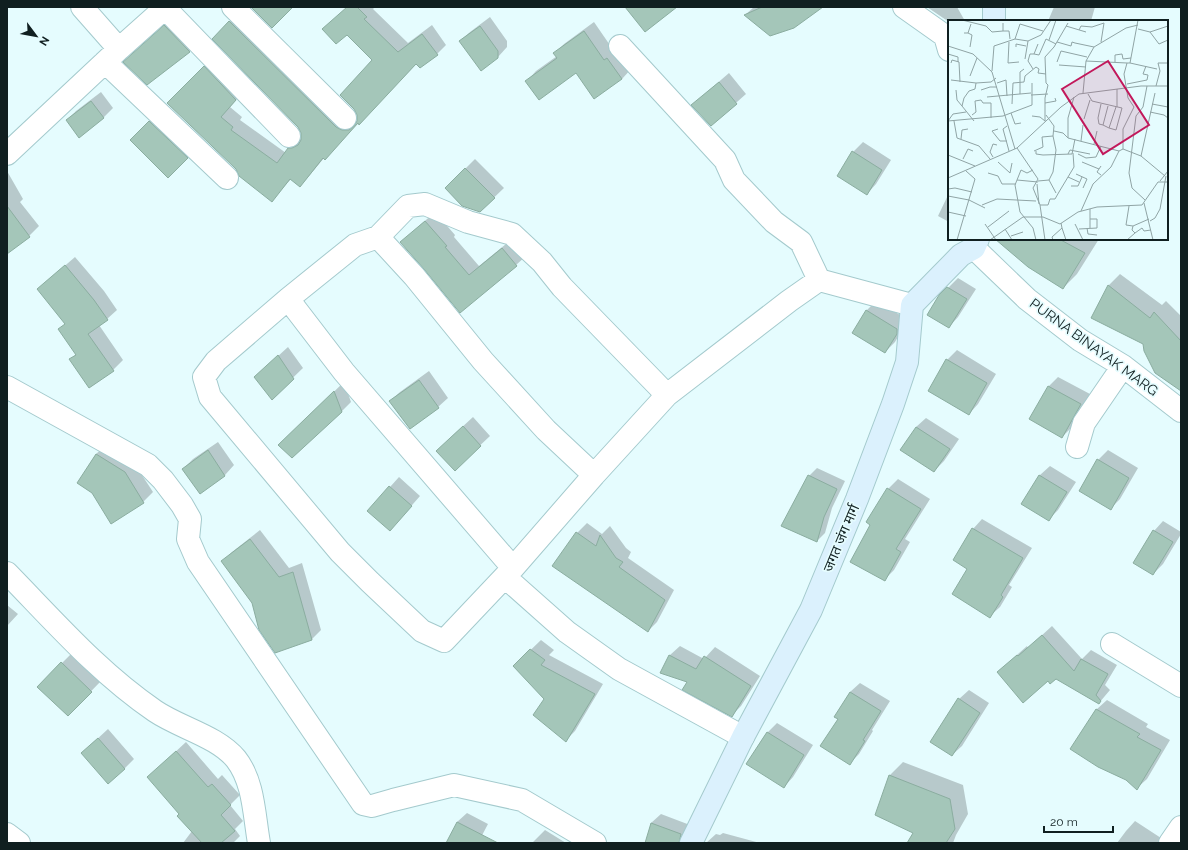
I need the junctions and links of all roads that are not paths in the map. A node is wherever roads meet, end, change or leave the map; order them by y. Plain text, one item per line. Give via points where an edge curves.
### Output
1 (82, 7) edge
2 (166, 7) edge
3 (233, 7) edge
4 (904, 7) edge
5 (994, 7) edge
6 (994, 20) edge
7 (620, 46) dead end
8 (948, 46) edge
9 (112, 56) junction
10 (345, 118) dead end
11 (289, 136) dead end
12 (7, 154) edge
13 (227, 178) dead end
14 (378, 238) junction
15 (976, 244) edge
16 (819, 280) junction
17 (288, 299) junction
18 (912, 305) junction
19 (1123, 366) junction
20 (7, 387) edge
21 (667, 395) junction
22 (1181, 410) edge
23 (1077, 447) dead end
24 (594, 475) junction
25 (7, 572) edge
26 (509, 573) junction
27 (1112, 644) dead end
28 (1181, 686) edge
29 (743, 737) junction
30 (1181, 827) edge
31 (7, 834) edge
32 (19, 843) edge
33 (259, 843) edge
34 (595, 843) edge
35 (692, 843) edge
36 (1170, 843) edge

1 - 9 street
2 - 9 street
2 - 11 street
3 - 10 street
4 - 8 street via 945,36
5 - 6 street
7 - 16 street via 724,160 734,180 774,222 801,242
9 - 12 street
9 - 13 street
14 - 17 street via 355,246
14 - 21 street via 408,206 425,204 468,222 512,234 542,262 562,287
14 - 24 street via 414,276 483,361 540,424
15 - 18 street via 961,255
15 - 19 street, PURNA BINAYAK MARG via 1027,299 1080,340
16 - 18 street
16 - 21 street
17 - 26 street via 344,372
17 - 26 street via 216,360 204,377 210,397 340,552 422,630 444,641
18 - 29 street, जगत जंग मार्ग via 907,362 857,499 811,610
19 - 22 street, PURNA BINAYAK MARG
19 - 23 street via 1084,423
20 - 34 street via 148,465 163,480 190,519 188,539 198,562 362,804 372,806 454,785 522,800
21 - 24 street
24 - 26 street
25 - 33 street via 109,676 156,712 219,744 235,758 244,771 249,787
26 - 29 street via 567,632 619,669
27 - 28 street
29 - 35 street, जगत जंग मार्ग
30 - 36 street
31 - 32 street

